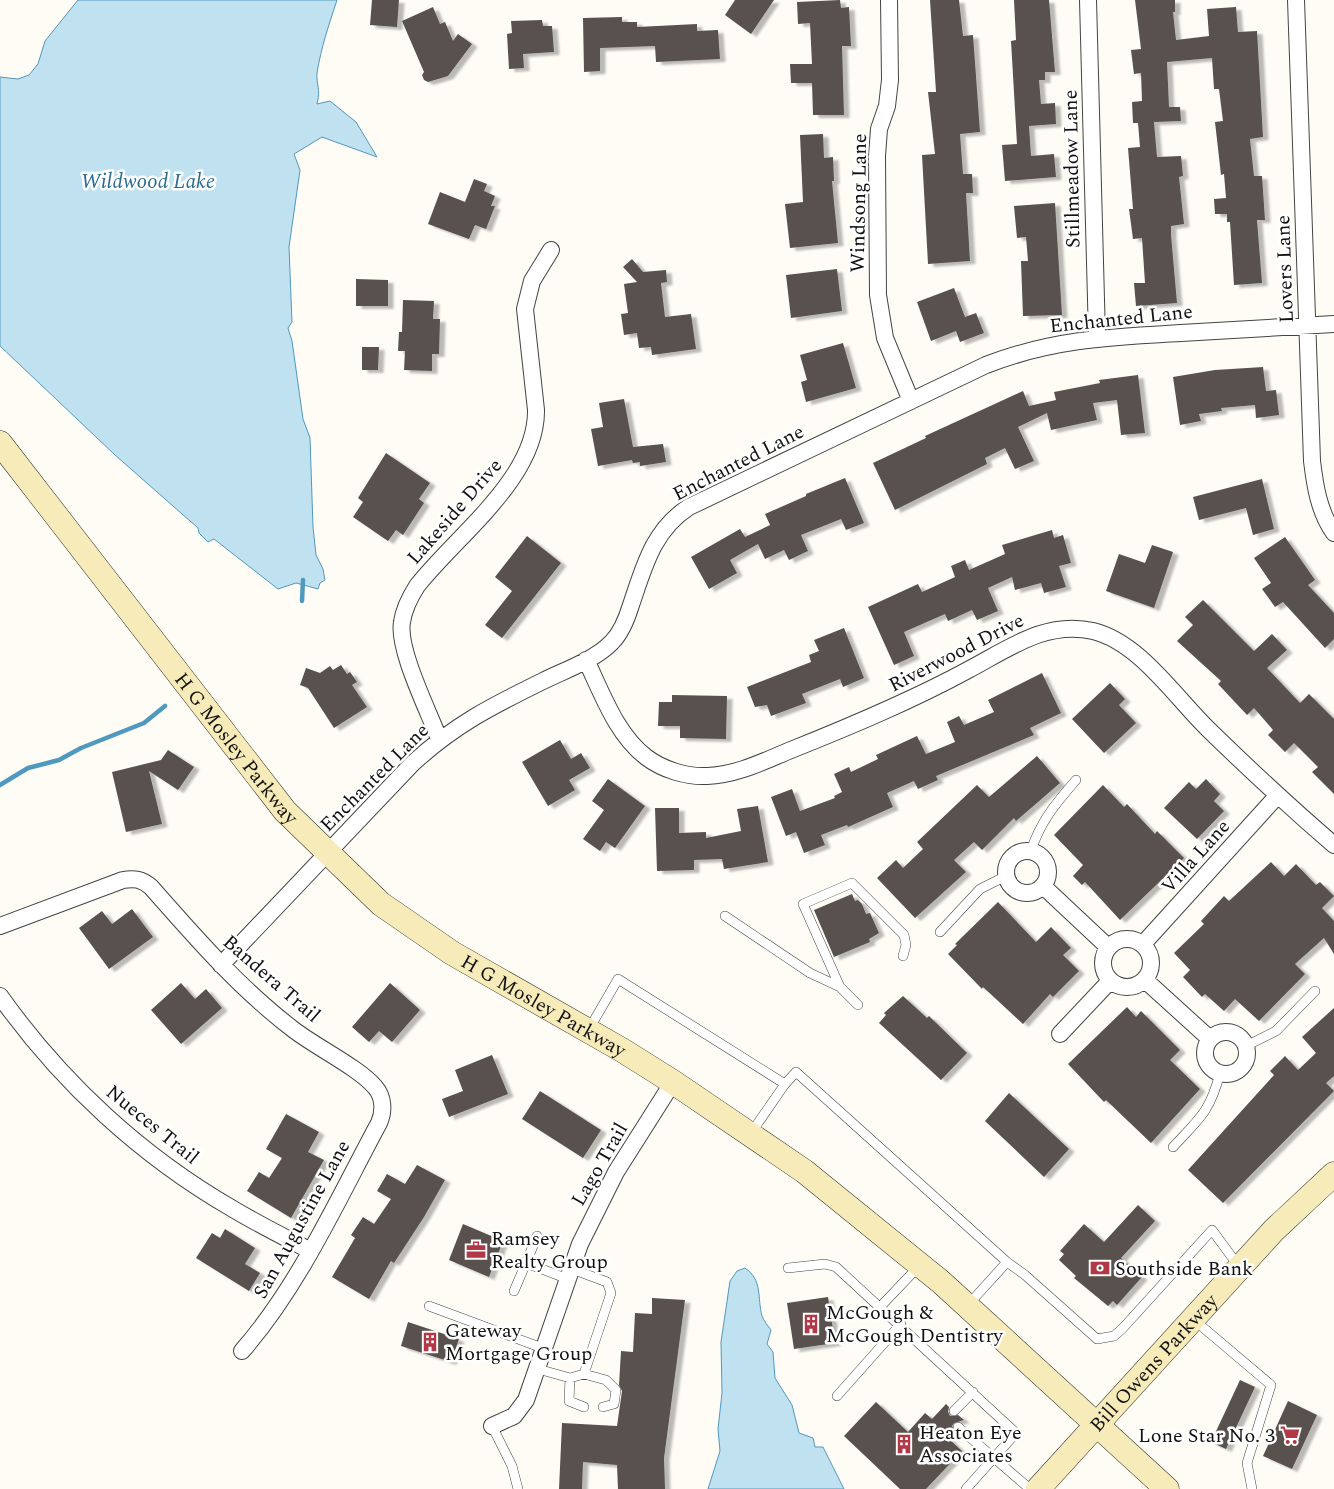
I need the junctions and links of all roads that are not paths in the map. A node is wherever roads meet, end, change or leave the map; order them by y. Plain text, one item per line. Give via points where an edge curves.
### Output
1 (889, 0) edge
2 (1088, 0) edge
3 (1296, 0) edge
4 (551, 250) dead end
5 (1334, 324) edge
6 (1308, 326) junction
7 (1097, 338) junction
8 (910, 402) junction
9 (0, 444) edge
10 (1334, 533) edge
11 (586, 660) junction
12 (439, 739) junction
13 (1076, 780) dead end
14 (1277, 796) junction
15 (1334, 845) edge
16 (1031, 851) junction
17 (328, 855) junction
18 (1006, 876) junction
19 (1043, 886) junction
20 (725, 916) dead end
21 (0, 926) edge
22 (940, 932) dead end
23 (1143, 944) junction
24 (1108, 947) junction
25 (903, 956) dead end
26 (221, 965) junction
27 (1144, 980) junction
28 (1110, 981) junction
29 (840, 987) junction
30 (1315, 991) dead end
31 (0, 996) edge
32 (858, 1005) dead end
33 (588, 1031) junction
34 (1060, 1034) dead end
35 (1210, 1039) junction
36 (1246, 1046) junction
37 (1220, 1073) junction
38 (673, 1082) junction
39 (785, 1084) junction
40 (382, 1102) joint
41 (751, 1134) junction
42 (1173, 1147) dead end
43 (1334, 1174) edge
44 (537, 1236) dead end
45 (310, 1250) junction
46 (1006, 1262) junction
47 (526, 1263) junction
48 (920, 1265) junction
49 (788, 1268) dead end
50 (1240, 1268) junction
51 (570, 1274) junction
52 (514, 1290) dead end
53 (429, 1306) dead end
54 (881, 1306) junction
55 (967, 1306) junction
56 (1193, 1318) junction
57 (901, 1324) junction
58 (545, 1349) junction
59 (242, 1351) dead end
60 (538, 1370) junction
61 (584, 1374) junction
62 (570, 1378) junction
63 (973, 1392) junction
64 (837, 1396) dead end
65 (584, 1407) dead end
66 (603, 1407) dead end
67 (954, 1411) dead end
68 (1096, 1425) junction
69 (492, 1426) joint
70 (958, 1427) dead end
71 (994, 1458) junction
72 (518, 1489) edge
73 (966, 1489) edge
74 (1030, 1489) edge
75 (1038, 1489) edge
76 (1167, 1489) edge
77 (1252, 1489) edge

1 - 8 street, Windsong Lane via 890,80 887,106 879,129 877,156 878,296 885,338
2 - 7 street, Stillmeadow Lane
3 - 6 street, Lovers Lane
4 - 12 street, Lakeside Drive via 532,281 525,309 536,410 531,446 514,478 417,586 407,603 402,622 406,654
5 - 6 street, Enchanted Lane
6 - 7 street, Enchanted Lane
6 - 10 street, Lovers Lane via 1312,461 1324,515
7 - 8 street, Enchanted Lane via 1049,345 1017,354 986,365
8 - 11 street, Enchanted Lane via 681,512 662,530 653,545 619,634 607,647
9 - 17 main road, H G Mosley Parkway via 285,811
11 - 12 street, Enchanted Lane via 478,714
11 - 14 street, Riverwood Drive via 617,722 641,752 670,770 706,776 736,771 848,727 934,688 1036,635 1070,629 1095,632 1120,642 1139,657
12 - 17 street, Enchanted Lane
13 - 16 lane via 1046,816
14 - 15 street, Riverwood Drive
14 - 23 street, Villa Lane
16 - 18 street via 1014,855 1007,864
16 - 19 street via 1042,857 1048,868
17 - 26 street, Enchanted Lane
17 - 33 main road, H G Mosley Parkway via 381,904 427,937
18 - 19 street via 1018,891 1031,892
18 - 22 lane via 980,889
19 - 24 street
20 - 29 lane via 810,973
21 - 26 street, Bandera Trail via 123,880 139,880 151,887
23 - 24 street via 1129,938 1114,941
23 - 27 street via 1151,958
24 - 28 street via 1102,960
25 - 29 lane via 904,935 852,883 803,904
26 - 40 street, Bandera Trail via 294,1030 368,1080 378,1091
27 - 28 street via 1131,987
27 - 35 street
28 - 34 street
29 - 32 lane
30 - 36 lane via 1276,1031
31 - 45 street, Nueces Trail via 51,1061 140,1145 233,1210
33 - 38 main road, H G Mosley Parkway
33 - 39 lane via 618,979
35 - 36 street via 1229,1032 1242,1038
35 - 37 street via 1206,1045 1206,1059
36 - 37 street via 1247,1058 1240,1069 1234,1073
37 - 42 lane via 1206,1111
38 - 41 main road, H G Mosley Parkway
38 - 51 street, Lago Trail via 607,1189 580,1244
39 - 41 lane
39 - 46 lane via 796,1072
40 - 45 street, San Augustine Lane via 379,1123
41 - 48 main road, H G Mosley Parkway via 847,1204
43 - 50 main road, Bill Owens Parkway via 1292,1212
44 - 47 lane
45 - 59 street, San Augustine Lane via 266,1323
46 - 50 lane via 1025,1275 1092,1336 1102,1339 1114,1336 1122,1329 1212,1230
46 - 55 lane
47 - 51 lane
47 - 52 lane
48 - 54 lane
48 - 55 main road, H G Mosley Parkway
49 - 54 lane via 836,1266
50 - 56 main road, Bill Owens Parkway
51 - 58 street, Lago Trail
51 - 61 lane via 607,1282 612,1293
53 - 58 lane
54 - 57 lane
55 - 68 main road, H G Mosley Parkway
56 - 68 main road, Bill Owens Parkway
56 - 77 lane via 1270,1385 1247,1463
57 - 63 lane
57 - 64 lane
58 - 60 street, Lago Trail
60 - 62 lane
60 - 69 street, Lago Trail via 521,1409
61 - 62 lane
61 - 66 lane via 606,1380 616,1390 614,1404
62 - 65 lane via 569,1401
63 - 67 lane
63 - 71 lane via 1016,1433
68 - 75 main road, Bill Owens Parkway
68 - 76 main road, H G Mosley Parkway
69 - 72 lane via 512,1466
70 - 71 lane
71 - 73 lane
71 - 74 lane

